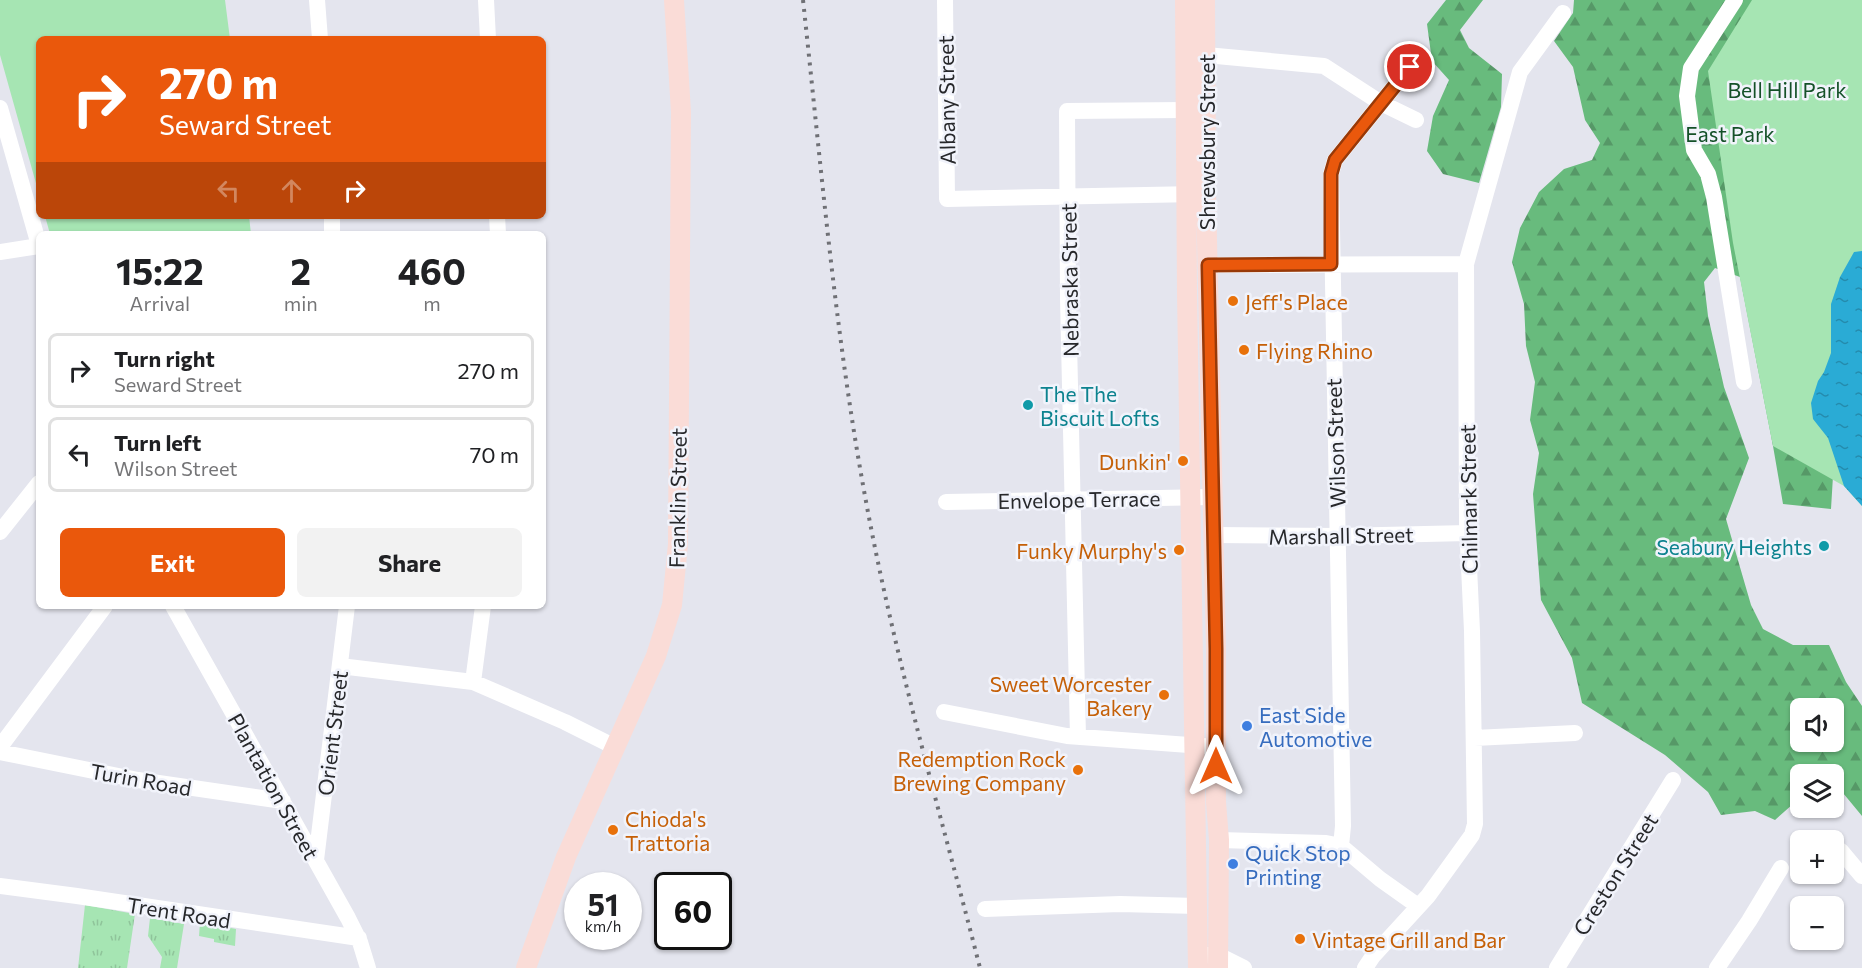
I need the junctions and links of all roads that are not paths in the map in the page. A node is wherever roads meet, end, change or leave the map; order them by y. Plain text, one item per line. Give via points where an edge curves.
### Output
1 (317, 0) edge
2 (486, 0) edge
3 (674, 0) edge
4 (945, 0) edge
5 (1185, 0) edge
6 (1205, 0) edge
7 (1735, 0) edge
8 (1563, 14) dead end
9 (320, 36) edge
10 (488, 36) edge
11 (1206, 55) junction
12 (1410, 67) dead end
13 (1381, 103) junction
14 (0, 108) edge
15 (1185, 111) junction
16 (1416, 120) dead end
17 (1206, 194) junction
18 (1186, 195) junction
19 (1067, 197) junction
20 (36, 234) edge
21 (36, 246) edge
22 (0, 252) edge
23 (1331, 264) junction
24 (1466, 264) junction
25 (1208, 265) junction
26 (1744, 382) dead end
27 (36, 487) edge
28 (1191, 497) junction
29 (1211, 497) junction
30 (1072, 500) junction
31 (946, 502) dead end
32 (0, 532) edge
33 (1468, 533) junction
34 (1214, 535) junction
35 (1339, 536) junction
36 (103, 609) edge
37 (175, 609) edge
38 (347, 609) edge
39 (483, 609) edge
40 (340, 666) junction
41 (473, 682) junction
42 (944, 712) dead end
43 (1575, 733) dead end
44 (1078, 737) junction
45 (1474, 738) junction
46 (1195, 746) junction
47 (0, 747) edge
48 (615, 747) junction
49 (1216, 747) junction
50 (0, 752) edge
51 (1673, 780) dead end
52 (283, 801) junction
53 (1219, 840) junction
54 (1341, 846) junction
55 (1844, 855) edge
56 (316, 860) junction
57 (1781, 868) dead end
58 (1862, 876) edge
59 (0, 886) edge
60 (1197, 906) junction
61 (1418, 906) junction
62 (985, 909) dead end
63 (358, 938) junction
64 (1198, 961) edge
65 (1218, 961) edge
66 (368, 968) edge
67 (526, 968) edge
68 (1244, 968) edge
69 (1365, 968) edge
70 (1557, 968) edge
71 (1717, 968) edge

1 - 9 street
2 - 10 street
3 - 48 main road, Franklin Street via 681,112 678,544 672,605 656,656
4 - 19 street, Albany Street via 947,199
5 - 15 main road, Shrewsbury Street
6 - 11 main road, Shrewsbury Street
7 - 26 street via 1691,68 1687,96 1694,150 1708,174 1714,197
8 - 24 street, Chilmark Street via 1520,72
11 - 13 street via 1324,66
11 - 17 main road, Shrewsbury Street
12 - 13 street, Wilson Street
13 - 16 street
13 - 23 street, Wilson Street via 1335,160 1331,174
14 - 20 street
15 - 18 main road, Shrewsbury Street
15 - 19 street, Nebraska Street via 1067,111
17 - 18 street
17 - 25 main road, Shrewsbury Street
18 - 19 street
18 - 28 main road, Shrewsbury Street
19 - 30 street, Nebraska Street
21 - 22 street
23 - 24 street
23 - 25 street
23 - 35 street, Wilson Street
24 - 33 street, Chilmark Street
25 - 29 main road, Shrewsbury Street
27 - 32 street
28 - 29 street, Envelope Terrace
28 - 30 street, Envelope Terrace
28 - 46 main road, Shrewsbury Street
29 - 34 main road, Shrewsbury Street
30 - 31 street, Envelope Terrace
30 - 44 street, Nebraska Street
33 - 35 street, Marshall Street
33 - 45 street, Chilmark Street
34 - 35 street, Marshall Street
34 - 49 main road, Shrewsbury Street
35 - 54 street, Wilson Street
36 - 47 street
37 - 52 street, Plantation Street
38 - 40 street, Orient Street
39 - 41 street
40 - 41 street
40 - 56 street, Orient Street
41 - 48 street
42 - 44 street
43 - 45 street
44 - 46 street
45 - 61 street, Chilmark Street via 1476,824 1472,835
46 - 49 street
46 - 60 main road, Shrewsbury Street
48 - 67 main road, Franklin Street via 566,857
49 - 53 main road, Shrewsbury Street
50 - 52 street, Turin Road via 138,780
51 - 70 street, Creston Street
52 - 56 street, Plantation Street
53 - 54 street
53 - 65 main road, Shrewsbury Street
54 - 61 street
55 - 58 street
56 - 63 street, Plantation Street
57 - 71 street
59 - 63 street, Trent Road
60 - 62 street via 1116,904
60 - 64 main road, Shrewsbury Street
61 - 69 street, Chilmark Street
63 - 66 street, Plantation Street
64 - 65 street
65 - 68 street

